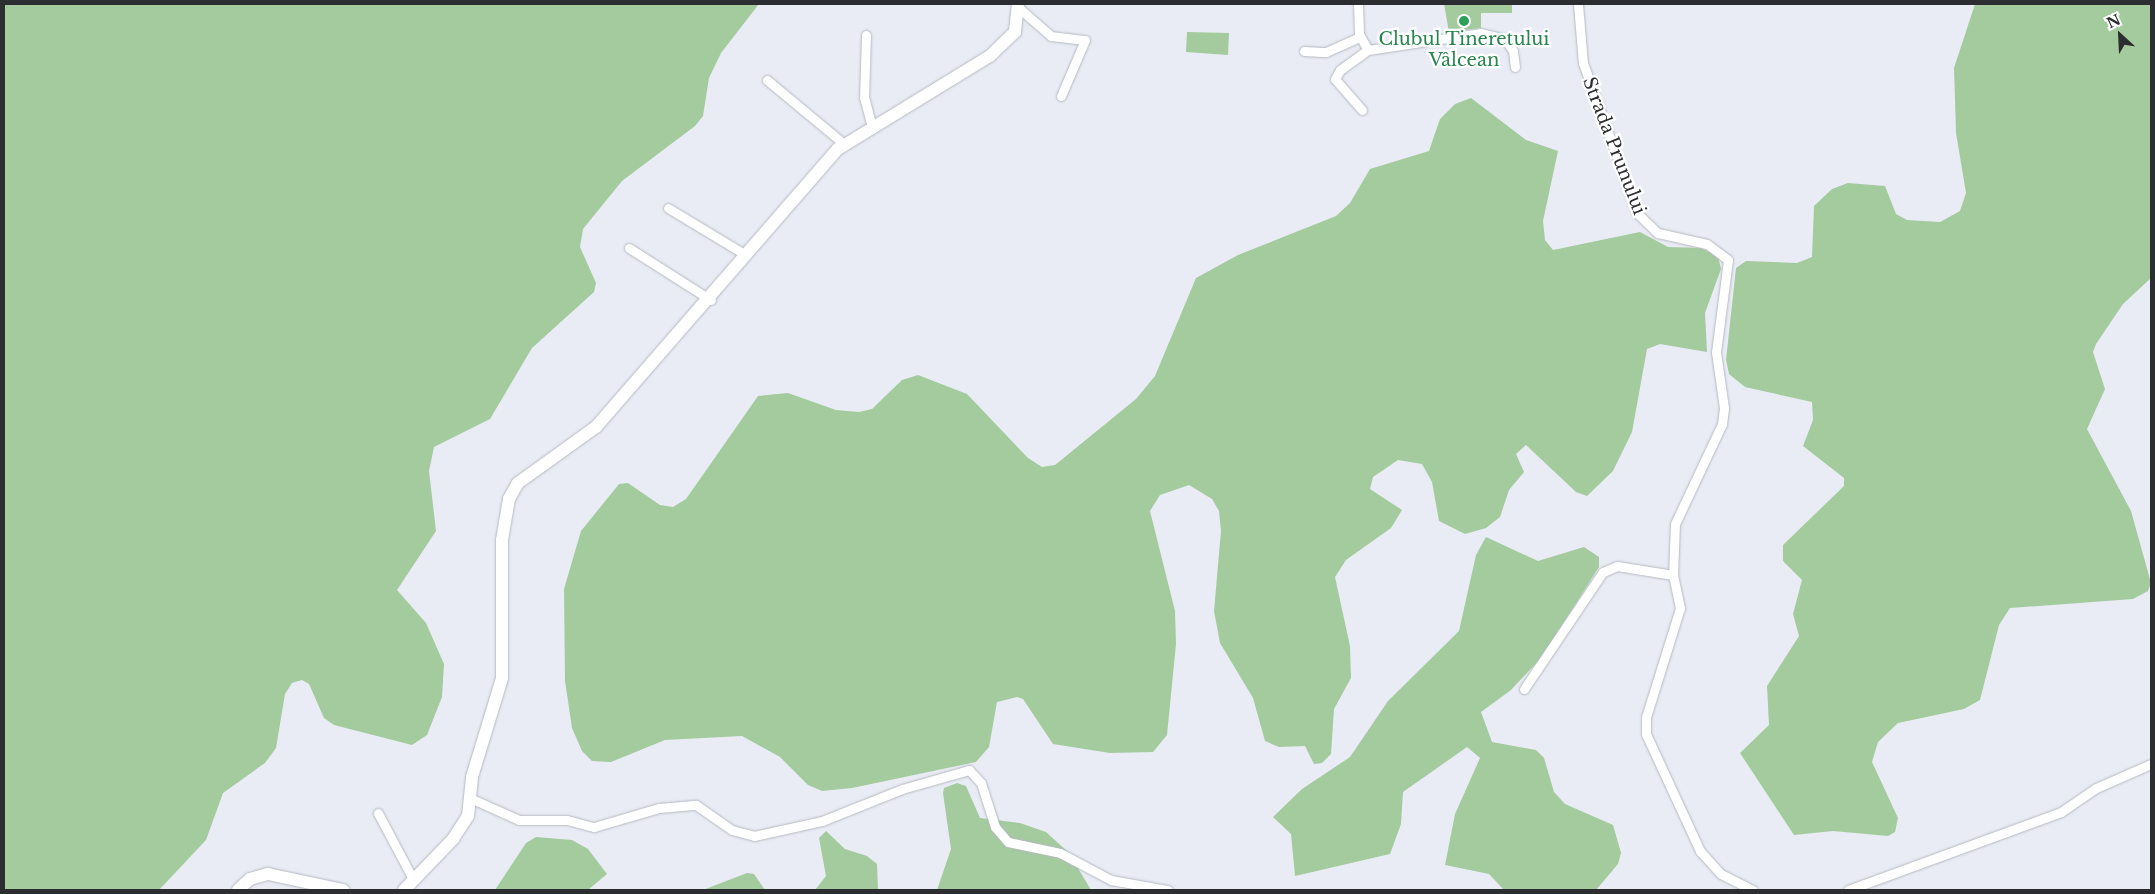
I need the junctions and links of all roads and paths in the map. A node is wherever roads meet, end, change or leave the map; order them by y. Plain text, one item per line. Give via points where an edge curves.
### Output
1 (1358, 4) edge
2 (1578, 4) edge
3 (1019, 6) edge
4 (866, 35) dead end
5 (1360, 37) junction
6 (1368, 50) junction
7 (1304, 51) dead end
8 (1514, 67) dead end
9 (767, 80) dead end
10 (1062, 96) dead end
11 (1362, 110) dead end
12 (872, 126) junction
13 (844, 144) junction
14 (668, 208) dead end
15 (628, 248) dead end
16 (746, 255) junction
17 (711, 300) junction
18 (1673, 575) junction
19 (1524, 689) dead end
20 (2151, 764) edge
21 (470, 798) junction
22 (378, 813) dead end
23 (413, 879) junction
24 (238, 890) edge
25 (343, 890) edge
26 (404, 890) edge
27 (1168, 890) edge
28 (1753, 890) edge
29 (1848, 890) edge

1 - 5 street
2 - 18 street, Strada Prunului via 1582,63 1637,213 1658,233 1707,244 1728,260 1716,352 1724,408 1722,424 1675,524
3 - 10 street via 1050,36 1085,40
3 - 12 street via 1015,32 990,56
4 - 12 street via 864,97
5 - 6 street
5 - 7 street via 1326,52
6 - 8 street via 1480,32 1505,39 1513,51
6 - 11 street via 1340,70 1335,79
9 - 13 street
12 - 13 street
13 - 16 street via 794,195
14 - 16 street
15 - 17 street
16 - 17 street
17 - 21 street via 596,427 528,472 513,490 502,540 502,678
18 - 19 street via 1617,566 1603,572
18 - 28 street, Strada Prunului via 1680,608 1646,718 1646,734 1700,850 1721,874
20 - 29 street via 2096,788 2061,812
21 - 23 street via 463,827
21 - 27 street via 519,820 567,820 594,826 659,808 696,804 732,830 754,836 822,821 902,789 969,770 981,783 995,827 1008,842 1060,853 1111,880
22 - 23 street
23 - 26 street
24 - 25 street via 250,878 268,874

